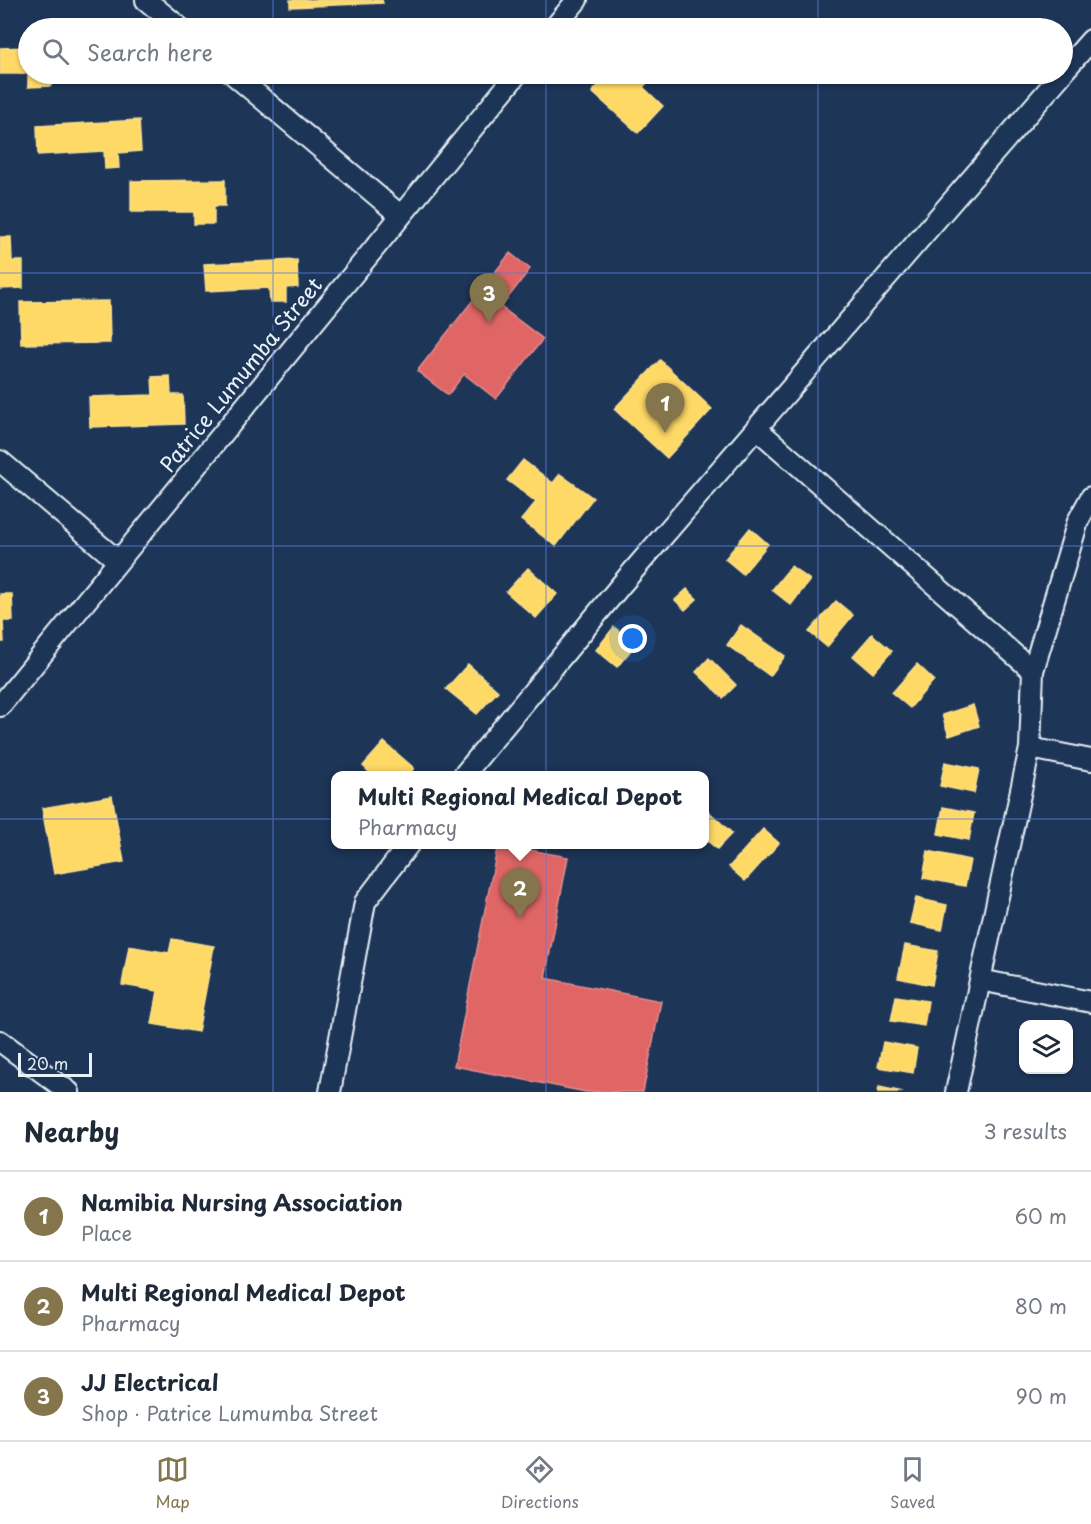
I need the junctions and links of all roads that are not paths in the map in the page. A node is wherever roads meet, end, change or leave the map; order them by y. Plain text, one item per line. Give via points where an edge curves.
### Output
1 (146, 0) edge
2 (577, 0) edge
3 (168, 18) edge
4 (562, 18) edge
5 (1091, 40) edge
6 (1073, 60) edge
7 (245, 84) edge
8 (509, 84) edge
9 (1053, 84) edge
10 (401, 216) junction
11 (757, 429) junction
12 (0, 461) edge
13 (1091, 497) edge
14 (118, 561) junction
15 (1033, 671) junction
16 (0, 706) edge
17 (1030, 748) junction
18 (1091, 760) edge
19 (467, 771) edge
20 (405, 849) edge
21 (980, 980) junction
22 (1091, 1002) edge
23 (0, 1041) edge
24 (69, 1092) edge
25 (330, 1092) edge
26 (956, 1092) edge

1 - 3 street
2 - 4 street
5 - 6 street
7 - 10 street
8 - 10 street, Patrice Lumumba Street
9 - 11 street
10 - 14 street, Patrice Lumumba Street
11 - 15 street
11 - 19 street via 613,594
12 - 14 street
13 - 15 street via 1078,521
14 - 16 street, Patrice Lumumba Street
15 - 17 street
17 - 18 street
17 - 21 street
20 - 25 street via 364,902
21 - 22 street
21 - 26 street
23 - 24 street

